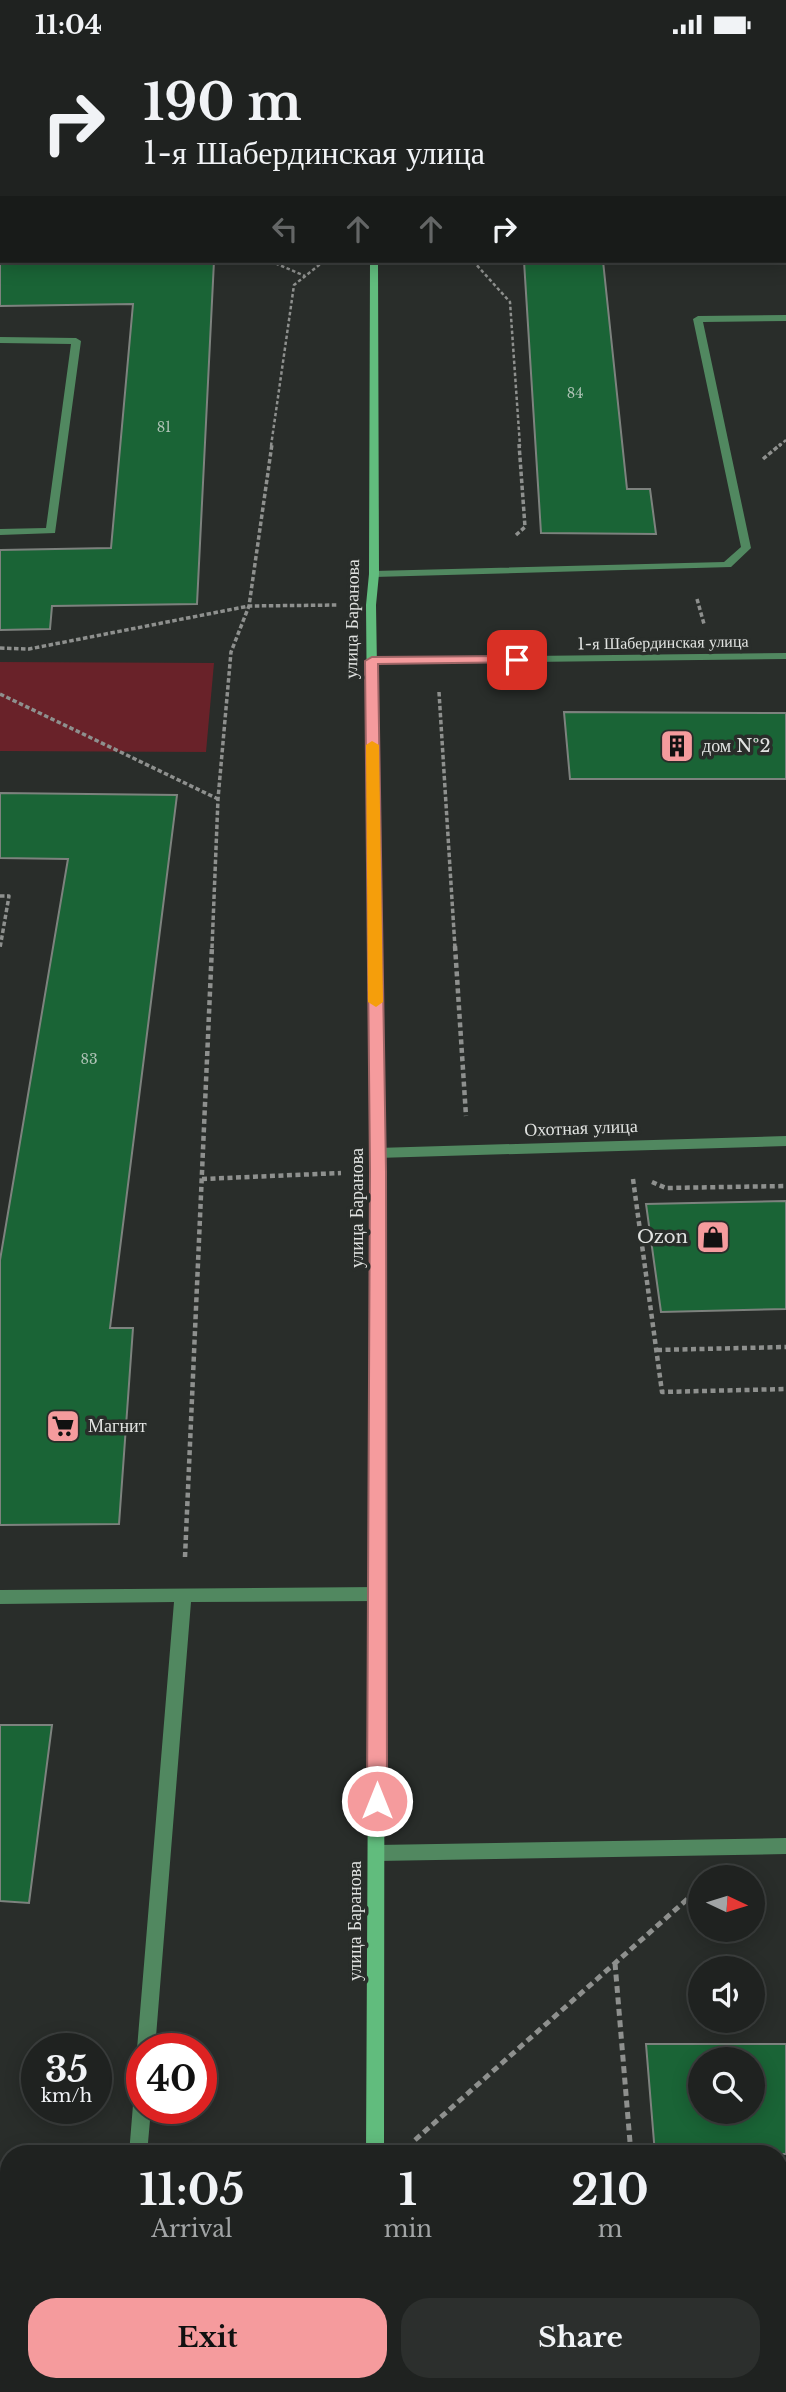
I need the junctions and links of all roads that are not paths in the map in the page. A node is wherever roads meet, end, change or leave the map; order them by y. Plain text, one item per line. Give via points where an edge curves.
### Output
1 (374, 263) edge
2 (786, 319) edge
3 (0, 340) edge
4 (0, 532) edge
5 (374, 574) junction
6 (786, 656) edge
7 (372, 661) junction
8 (786, 1141) edge
9 (377, 1153) junction
10 (379, 1594) junction
11 (183, 1596) junction
12 (0, 1597) edge
13 (786, 1846) edge
14 (377, 1853) junction
15 (147, 2033) edge
16 (140, 2124) edge
17 (139, 2145) edge
18 (375, 2145) edge

1 - 5 street, улица Баранова
2 - 5 street via 698,319 746,548 727,565
3 - 4 street via 76,341 51,531
5 - 7 street, улица Баранова
6 - 7 street, 1-я Шабердинская улица
7 - 9 street, улица Баранова
8 - 9 street, Охотная улица
9 - 10 street, улица Баранова
10 - 11 street
10 - 14 street, улица Баранова
11 - 12 street
11 - 15 street
13 - 14 street
14 - 18 street, улица Баранова
16 - 17 street

